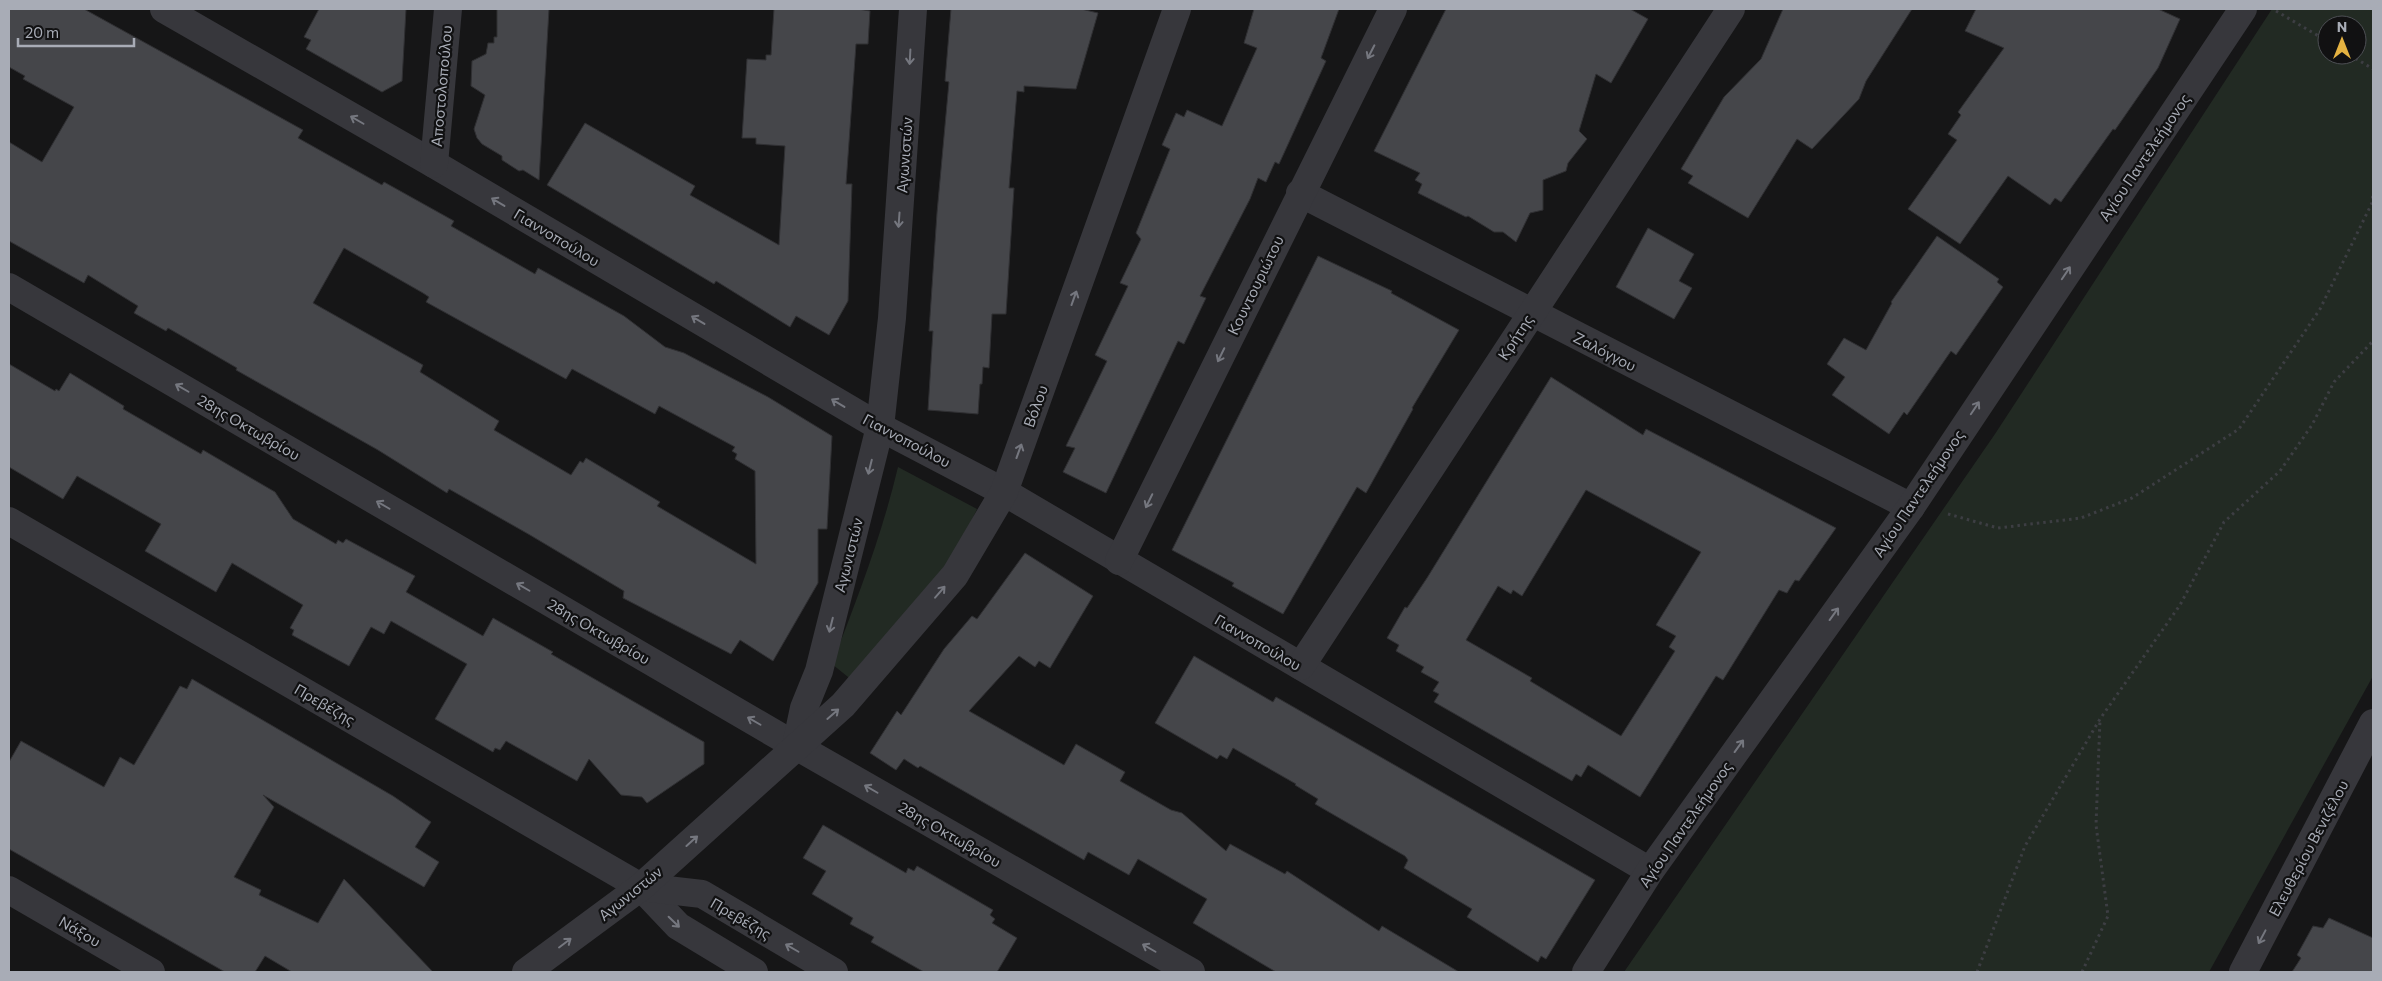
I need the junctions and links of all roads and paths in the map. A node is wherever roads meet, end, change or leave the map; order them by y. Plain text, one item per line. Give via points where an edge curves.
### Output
1 (164, 9) edge
2 (448, 9) edge
3 (913, 9) edge
4 (1178, 9) edge
5 (1393, 9) edge
6 (1731, 9) edge
7 (2243, 9) edge
8 (2273, 9) edge
9 (2317, 35) edge
10 (434, 164) junction
11 (1300, 193) junction
12 (2373, 194) edge
13 (9, 287) edge
14 (1530, 313) junction
15 (2373, 341) edge
16 (880, 427) junction
17 (1004, 492) junction
18 (1912, 503) junction
19 (9, 521) edge
20 (1120, 561) junction
21 (1301, 666) junction
22 (2100, 719) junction
23 (2373, 723) edge
24 (796, 746) junction
25 (1650, 871) junction
26 (641, 887) junction
27 (9, 890) edge
28 (151, 972) edge
29 (526, 972) edge
30 (754, 972) edge
31 (834, 972) edge
32 (1191, 972) edge
33 (1586, 972) edge
34 (1976, 972) edge
35 (2082, 972) edge
36 (2244, 972) edge

10 -> 1 street, Γιαννοπούλου
2 - 10 street, Αποστολοπούλου
3 -> 16 street, Αγωνιστών via 892,318
17 -> 4 street, Βόλου
5 -> 11 street, Κουντουριώτου
6 - 14 street, Κρήτης
18 -> 7 street, Αγίου Παντελεήμονος
8 - 9 path
16 -> 10 street, Γιαννοπούλου
11 - 14 street, Ζαλόγγου
11 -> 20 street, Κουντουριώτου
12 - 18 path via 2372,203 2320,309 2239,429 2132,498 2081,518 1998,528
24 -> 13 street, 28ης Οκτωβρίου
14 - 18 street, Ζαλόγγου
14 - 21 street, Κρήτης
15 - 22 path via 2334,382 2312,424 2280,470 2224,522 2180,605
16 - 17 street, Γιαννοπούλου
16 -> 24 street, Αγωνιστών via 819,671 804,708
17 - 20 street, Γιαννοπούλου
24 -> 17 street, Βόλου via 843,705 955,575
25 -> 18 street, Αγίου Παντελεήμονος
19 - 26 street, Πρεβέζης
20 - 21 street, Γιαννοπούλου
21 - 25 street, Γιαννοπούλου
22 - 34 path via 2025,846
22 - 35 path via 2096,826 2108,916
23 -> 36 street, Ελευθερίου Βενιζέλου
26 -> 24 street, Αγωνιστών
32 -> 24 street, 28ης Οκτωβρίου
25 - 33 street, Αγίου Παντελεήμονος
29 -> 26 street, Αγωνιστών
26 -> 30 street, Πρεβέζης via 678,926
31 -> 26 street, Πρεβέζης via 702,894
27 - 28 street, Νάξου

